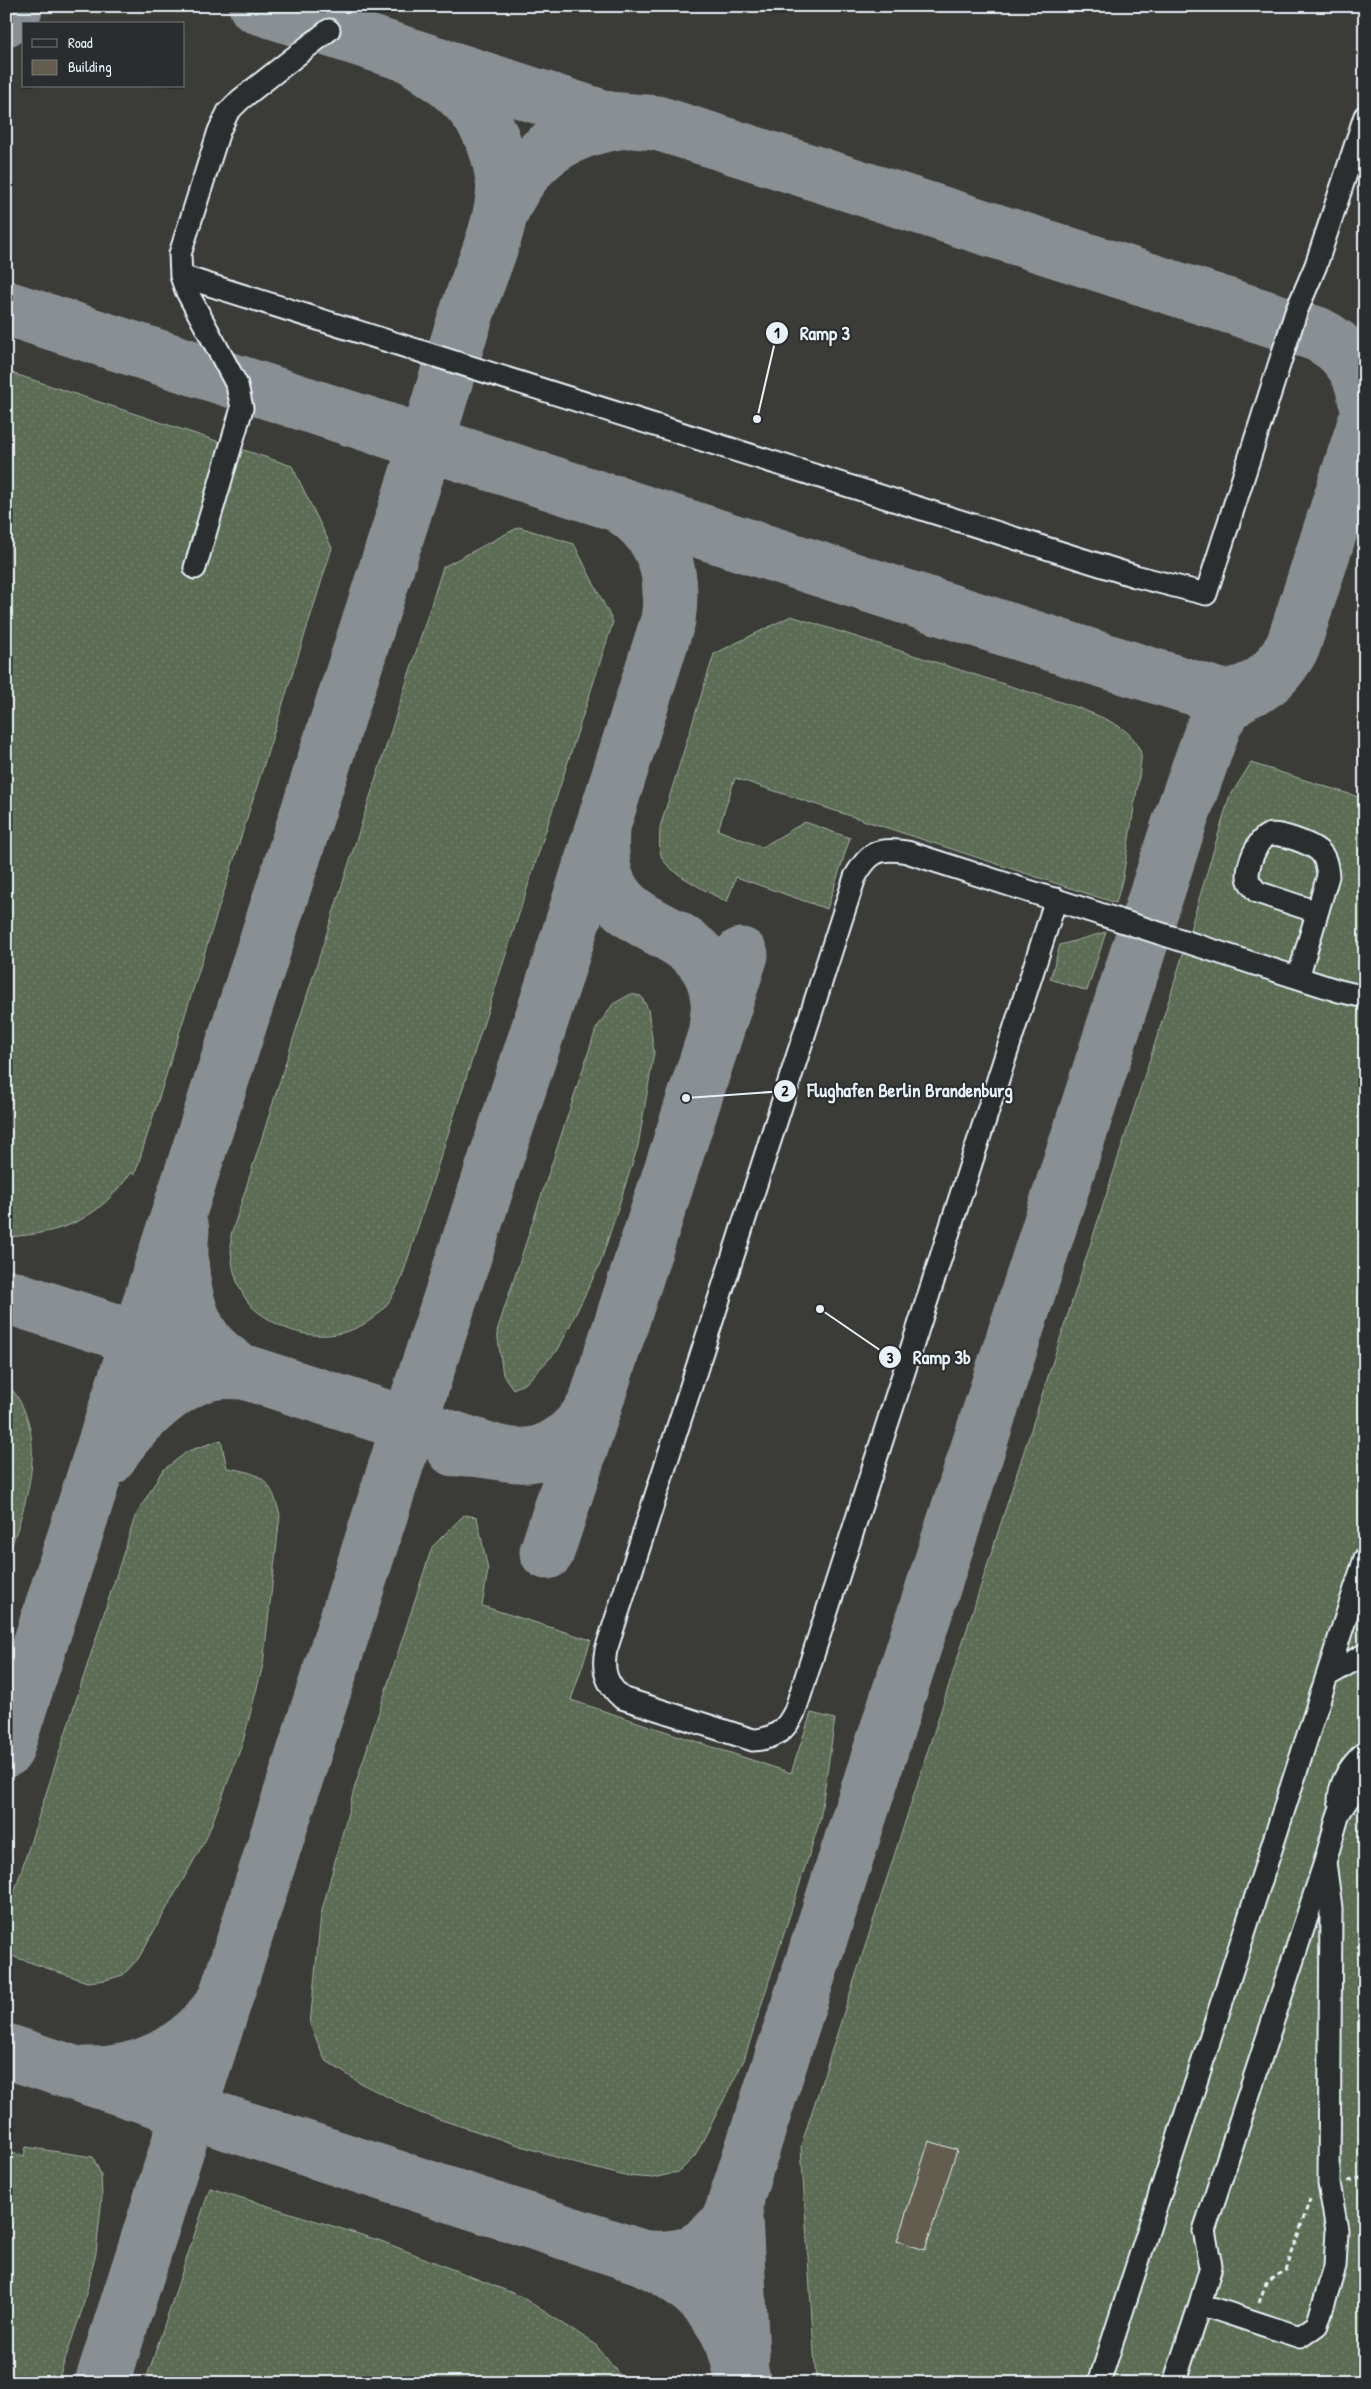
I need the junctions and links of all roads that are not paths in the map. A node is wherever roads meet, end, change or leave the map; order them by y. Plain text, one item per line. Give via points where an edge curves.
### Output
1 (329, 30) dead end
2 (1365, 116) edge
3 (181, 276) junction
4 (195, 568) dead end
5 (1056, 899) junction
6 (1317, 912) dead end
7 (1298, 978) junction
8 (1365, 997) edge
9 (1365, 1558) edge
10 (1365, 1654) edge
11 (1327, 1676) junction
12 (1365, 1752) edge
13 (1365, 1773) edge
14 (1339, 1813) junction
15 (1325, 1862) junction
16 (1200, 2304) junction
17 (1099, 2383) edge
18 (1174, 2383) edge

1 - 3 lane via 228,112 180,254
2 - 3 lane via 1316,265 1296,312 1206,594 1135,576
3 - 4 lane via 237,385 242,408
5 - 5 lane via 889,849 876,852 865,860 854,877 606,1650 603,1663 606,1677 622,1698 753,1740 779,1734 788,1724 795,1711
5 - 7 lane
6 - 7 lane
7 - 8 lane
9 - 11 lane
10 - 11 lane
11 - 17 lane
12 - 14 lane via 1350,1767 1339,1791
13 - 14 lane
14 - 15 lane
15 - 16 lane via 1204,2231 1211,2266
15 - 16 lane via 1332,1908 1329,2183 1337,2230 1335,2266 1317,2325 1300,2337
16 - 18 lane

